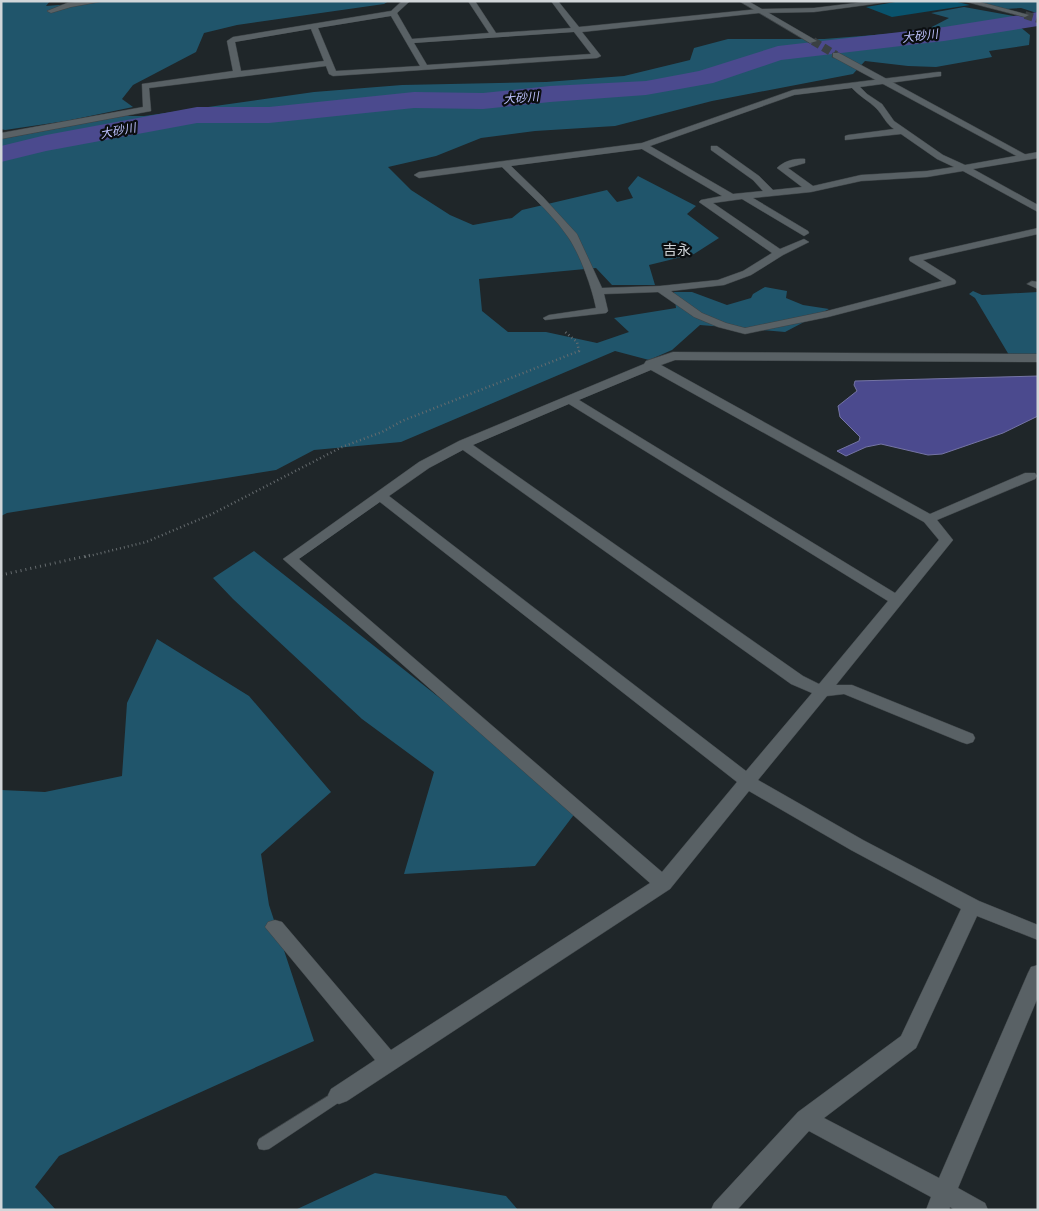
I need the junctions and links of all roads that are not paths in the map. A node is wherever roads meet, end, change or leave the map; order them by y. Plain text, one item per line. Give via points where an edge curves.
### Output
1 (101, 1) edge
2 (407, 1) edge
3 (471, 1) edge
4 (554, 1) edge
5 (742, 1) edge
6 (893, 1) edge
7 (966, 1) edge
8 (51, 11) dead end
9 (759, 11) junction
10 (393, 13) junction
11 (1025, 14) tunnel mouth
12 (314, 26) junction
13 (577, 30) junction
14 (494, 35) junction
15 (410, 40) junction
16 (813, 41) tunnel mouth
17 (836, 54) tunnel mouth
18 (328, 63) junction
19 (425, 68) junction
20 (237, 73) junction
21 (938, 74) dead end
22 (884, 81) junction
23 (854, 85) junction
24 (903, 131) junction
25 (1, 136) edge
26 (848, 138) dead end
27 (643, 146) junction
28 (714, 148) dead end
29 (1038, 155) edge
30 (1025, 157) junction
31 (802, 162) dead end
32 (504, 164) junction
33 (965, 168) junction
34 (419, 176) dead end
35 (811, 189) junction
36 (770, 192) junction
37 (742, 195) junction
38 (731, 196) junction
39 (1038, 209) edge
40 (1038, 231) edge
41 (779, 253) junction
42 (660, 289) junction
43 (598, 291) junction
44 (549, 318) road end
45 (1038, 358) edge
46 (650, 364) junction
47 (569, 399) junction
48 (464, 444) junction
49 (1030, 476) dead end
50 (380, 496) junction
51 (928, 519) junction
52 (896, 600) junction
53 (822, 690) junction
54 (967, 738) dead end
55 (748, 782) junction
56 (663, 884) junction
57 (972, 906) junction
58 (275, 927) dead end
59 (1038, 933) edge
60 (1038, 973) edge
61 (390, 1062) junction
62 (339, 1095) joint
63 (806, 1119) junction
64 (264, 1144) dead end
65 (941, 1201) edge
66 (722, 1210) edge
67 (977, 1210) edge

1 - 8 street
2 - 10 street
3 - 14 street
4 - 13 street
5 - 9 street
6 - 9 street via 814,10
7 - 11 street
9 - 13 street
9 - 16 street
10 - 12 street
10 - 15 street
12 - 18 street
12 - 20 street via 231,41
13 - 14 street
13 - 19 street via 597,56
14 - 15 street
15 - 19 street
17 - 22 street
18 - 19 street via 332,74
18 - 20 street
20 - 25 street via 145,86 148,109
21 - 22 street
22 - 23 street
22 - 30 street
23 - 24 street
23 - 27 street via 794,93
24 - 26 street
24 - 33 street via 940,157
27 - 32 street
27 - 38 street
28 - 36 street
29 - 30 street
30 - 33 street
31 - 35 street via 782,168
32 - 34 street
32 - 43 street via 573,236
33 - 35 street via 861,178
33 - 39 street
35 - 36 street
36 - 37 street
37 - 38 street
37 - 41 street via 804,238
38 - 41 street via 704,202
40 - 42 street via 914,259 951,282 828,314 745,331 698,314
41 - 42 street via 747,273 720,283
42 - 43 street
43 - 44 street via 602,311
45 - 46 street via 673,356
46 - 47 street
46 - 51 street
47 - 48 street
47 - 52 street
48 - 50 street via 424,465
48 - 53 street via 797,680
49 - 51 street
50 - 55 street
50 - 56 street via 290,559
51 - 52 street via 946,540
52 - 53 street
53 - 54 street via 846,689
53 - 55 street
55 - 56 street
55 - 57 street
56 - 61 street
57 - 59 street
57 - 63 street via 910,1042
58 - 61 street
60 - 65 street
61 - 62 street
62 - 64 lane
63 - 65 street
63 - 66 street
65 - 67 street

